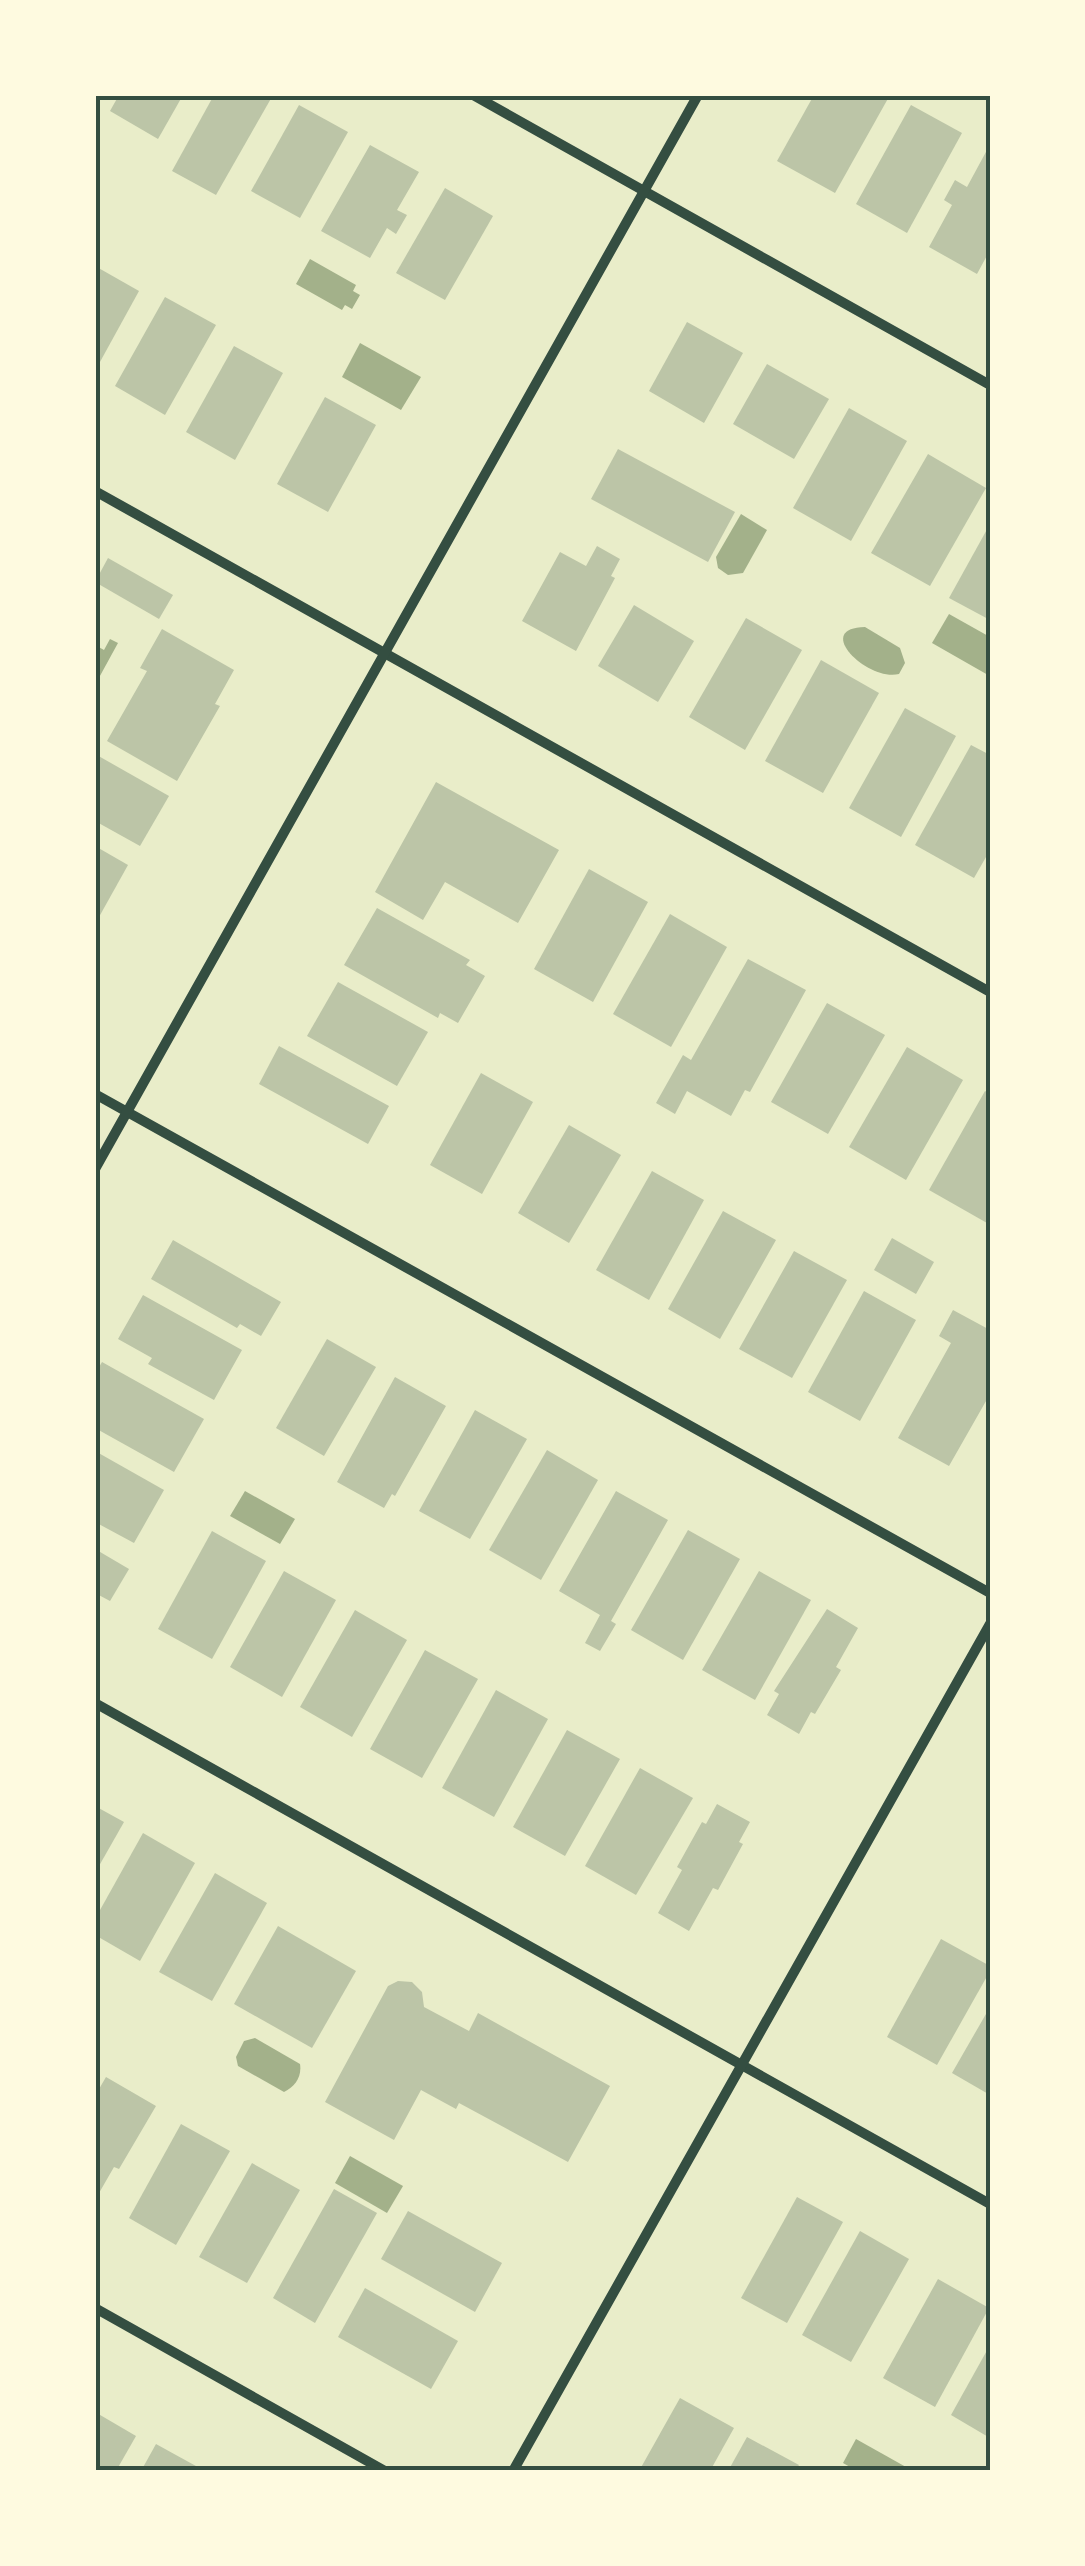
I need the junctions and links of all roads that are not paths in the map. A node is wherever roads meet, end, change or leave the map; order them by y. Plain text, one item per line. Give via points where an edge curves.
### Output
1 (473, 95) edge
2 (698, 95) edge
3 (644, 191) junction
4 (990, 386) edge
5 (95, 491) edge
6 (386, 654) junction
7 (990, 992) edge
8 (95, 1094) edge
9 (127, 1112) junction
10 (95, 1169) edge
11 (990, 1593) edge
12 (990, 1624) edge
13 (95, 1703) edge
14 (742, 2065) junction
15 (990, 2204) edge
16 (95, 2308) edge
17 (385, 2471) edge
18 (514, 2471) edge

1 - 3 street
2 - 3 street
3 - 4 street
3 - 6 street
5 - 6 street
6 - 7 street
6 - 9 street
8 - 9 street
9 - 10 street
9 - 11 street
12 - 14 street
13 - 14 street
14 - 15 street
14 - 18 street
16 - 17 street

